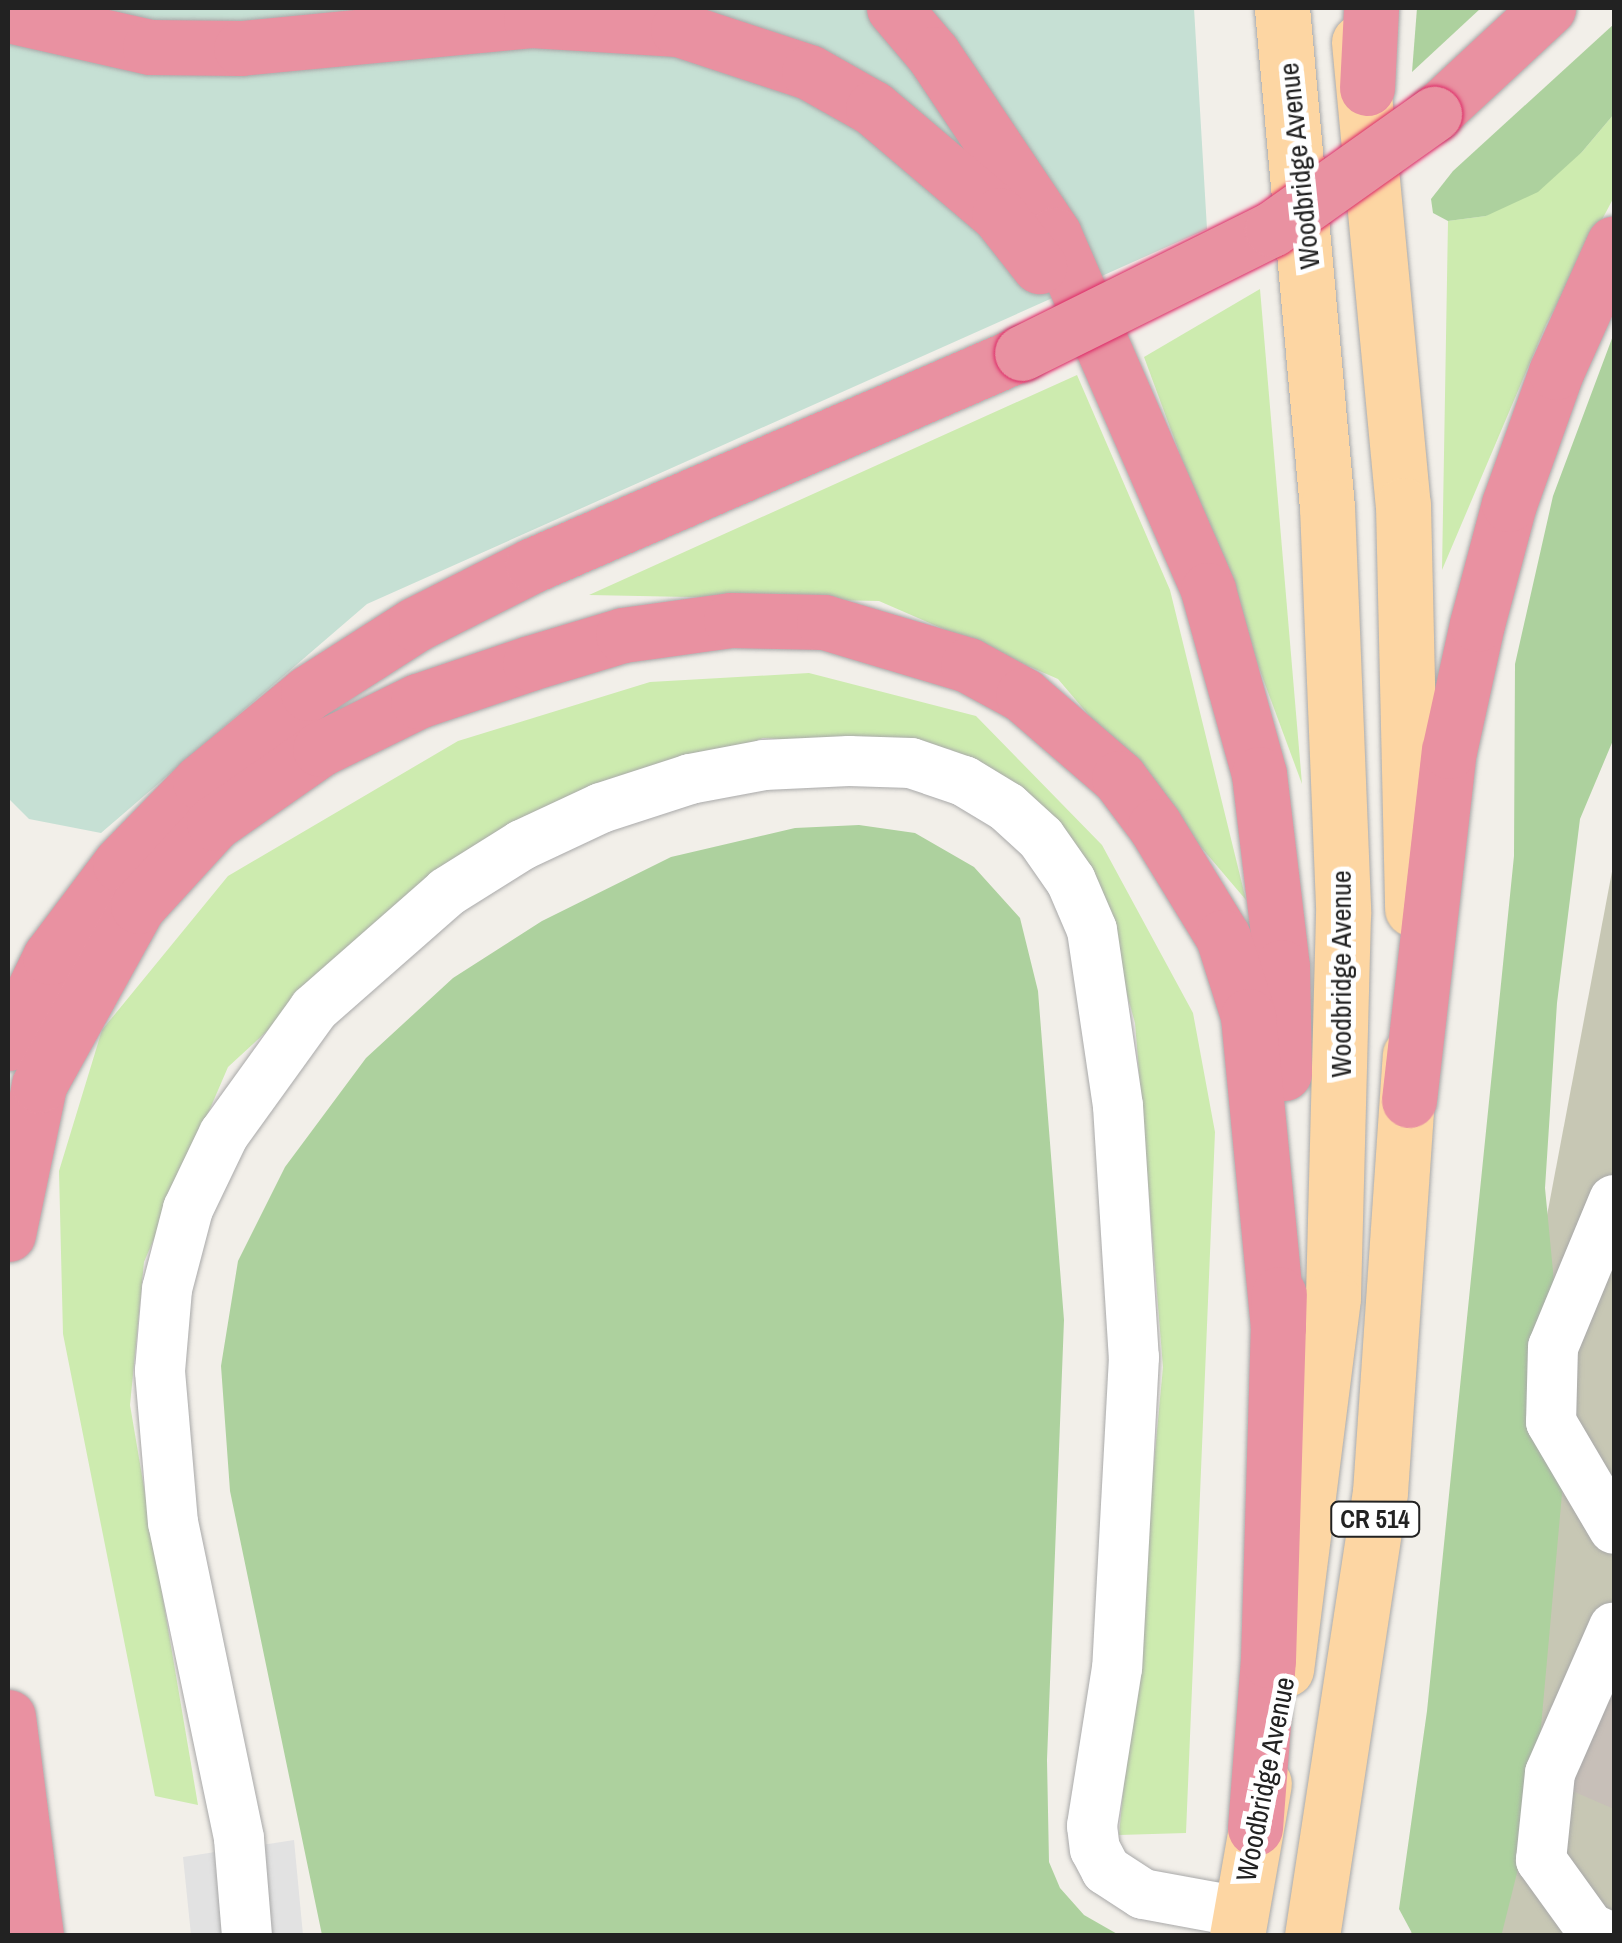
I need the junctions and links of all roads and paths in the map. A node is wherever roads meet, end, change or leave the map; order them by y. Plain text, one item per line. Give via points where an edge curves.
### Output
1 (894, 8) edge
2 (1282, 8) edge
3 (1354, 8) edge
4 (1371, 8) edge
5 (1548, 8) edge
6 (8, 15) edge
7 (1367, 88) junction
8 (1614, 243) edge
9 (1130, 401) junction
10 (8, 1043) edge
11 (1409, 1100) junction
12 (1614, 1200) edge
13 (8, 1234) edge
14 (1278, 1328) junction
15 (1614, 1529) edge
16 (1614, 1627) edge
17 (8, 1717) edge
18 (1255, 1828) junction
19 (1239, 1924) edge
20 (36, 1936) edge
21 (247, 1936) edge
22 (1312, 1936) edge
23 (1608, 1936) edge

1 - 9 highway via 1054,235
2 - 18 main road, Woodbridge Avenue / CR 514 via 1313,304 1338,711 1341,1100 1333,1298 1314,1481
3 - 7 main road, CR 514
4 - 7 highway
5 - 10 highway, bridge via 1434,114 1272,228 1022,352 534,565 416,624 308,693 200,782 120,864 50,957
6 - 9 highway via 150,47 241,48 531,20 678,29 743,46 873,108 950,169 999,215 1041,269
7 - 11 main road, CR 514 via 1402,505 1412,801
8 - 11 highway via 1536,428 1477,624 1449,751
9 - 14 highway via 1208,590 1258,774 1282,967
11 - 22 main road, CR 514 via 1380,1492
12 - 15 lane via 1553,1347 1551,1422
13 - 14 highway via 47,1070 138,906 214,823 320,749 418,701 530,663 623,636 731,620 824,622 952,658 1023,695 1119,778 1154,826 1223,936 1248,1016
14 - 18 highway via 1268,1660
16 - 23 lane via 1550,1773 1541,1860 1590,1928
17 - 20 highway
18 - 19 main road, Woodbridge Avenue / CR 514
19 - 21 lane via 1143,1894 1106,1870 1092,1826 1117,1668 1134,1357 1118,1106 1092,930 1071,881 1041,838 1006,807 964,781 912,763 848,760 764,765 690,780 601,808 522,845 446,892 341,983 263,1073 224,1134 188,1209 167,1289 160,1370 173,1523 239,1838

